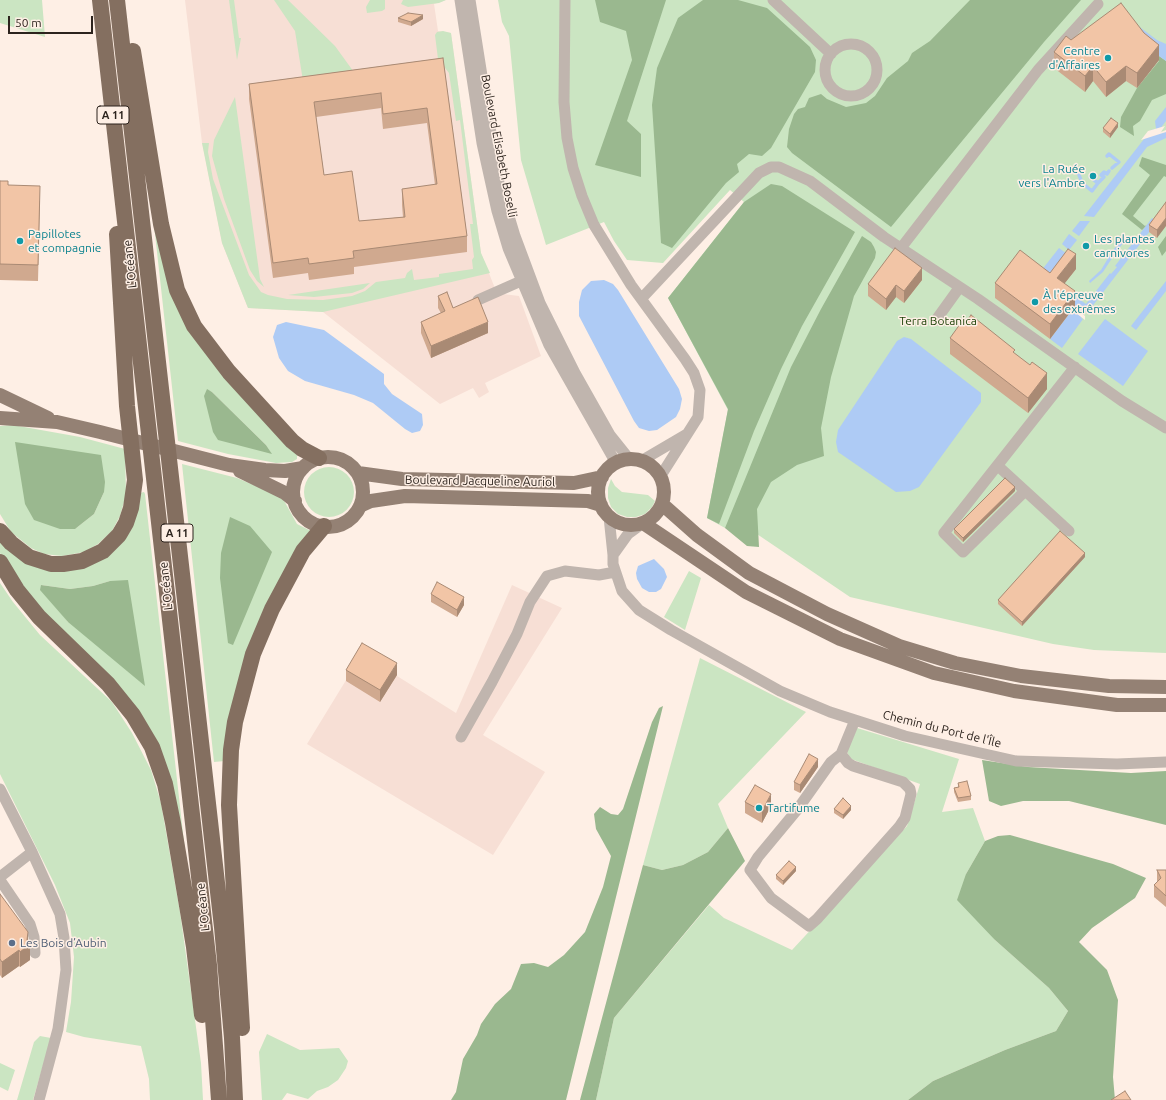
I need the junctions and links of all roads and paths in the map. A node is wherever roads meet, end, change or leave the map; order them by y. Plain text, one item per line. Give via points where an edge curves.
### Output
1 (100, 0) edge
2 (117, 0) edge
3 (126, 0) edge
4 (460, 0) edge
5 (470, 0) edge
6 (565, 0) edge
7 (773, 0) edge
8 (1098, 4) dead end
9 (831, 54) junction
10 (123, 198) junction
11 (901, 248) junction
12 (521, 281) junction
13 (959, 288) junction
14 (642, 298) junction
15 (478, 300) edge
16 (936, 320) dead end
17 (1075, 367) junction
18 (0, 395) edge
19 (0, 418) edge
20 (57, 422) junction
21 (1166, 428) edge
22 (689, 433) junction
23 (319, 458) junction
24 (629, 461) junction
25 (229, 465) junction
26 (998, 466) junction
27 (303, 468) junction
28 (358, 473) junction
29 (660, 476) junction
30 (602, 477) junction
31 (1024, 492) junction
32 (295, 501) junction
33 (662, 504) junction
34 (360, 506) junction
35 (605, 511) junction
36 (643, 523) junction
37 (324, 526) junction
38 (0, 531) edge
39 (1069, 532) dead end
40 (613, 555) junction
41 (0, 562) edge
42 (615, 572) junction
43 (1166, 687) edge
44 (1166, 704) edge
45 (856, 720) junction
46 (461, 737) dead end
47 (841, 754) junction
48 (1166, 762) edge
49 (0, 789) edge
50 (32, 852) junction
51 (4, 874) edge
52 (0, 880) edge
53 (35, 953) dead end
54 (234, 1067) junction
55 (219, 1099) edge
56 (38, 1100) edge
57 (235, 1100) edge

1 - 10 highway, L’Océane / A 11
2 - 54 highway, L’Océane / A 11 via 220,912
3 - 23 highway via 161,224 177,290 194,326 229,372 292,441
4 - 12 street, Boulevard Elisabeth Boselli via 482,143 497,211
5 - 24 street via 499,183 515,236 540,303 575,373 610,435
6 - 14 street via 564,102 573,168 594,225 631,285
7 - 9 street
8 - 11 street via 1029,81
9 - 9 street via 825,72 828,84 833,90 844,96 855,97 872,87 878,68 869,51 851,44 839,47
10 - 38 highway via 116,226 127,406 135,480 132,508 119,535 110,545 91,557 70,563 51,564 29,557
10 - 55 highway, L’Océane / A 11 via 208,957
11 - 13 street
11 - 14 street via 851,214 810,181 779,167 764,169
12 - 15 street
12 - 24 street, Boulevard Elisabeth Boselli via 549,345
13 - 16 street
13 - 17 street
14 - 22 street via 694,373 700,390 698,417
17 - 21 street
17 - 26 street
18 - 20 main road
19 - 20 main road
20 - 25 main road
22 - 24 street
22 - 29 street
23 - 27 main road
23 - 28 main road via 339,458
24 - 29 main road via 652,467
24 - 30 main road via 608,469
25 - 27 main road via 285,471
25 - 32 main road via 274,487
26 - 31 street
26 - 31 street via 944,533 963,552
27 - 32 main road via 295,483
28 - 30 main road, Boulevard Jacqueline Auriol via 402,479 574,483
28 - 34 main road via 363,492
29 - 33 main road via 664,492
30 - 35 main road via 598,493
31 - 39 street
32 - 37 main road via 305,518 314,524
33 - 36 main road via 655,516
33 - 43 main road via 749,574 827,614 899,646 955,663 1021,676 1102,685
34 - 35 main road, Boulevard Jacqueline Auriol via 371,501 405,496 588,501
34 - 37 main road via 343,524
35 - 36 main road via 625,525
35 - 40 street, Chemin du Port de l'Île
36 - 40 street via 628,534
36 - 44 main road via 746,592 840,639 934,673 1014,691 1102,703
37 - 54 highway via 303,551 272,609 253,654 235,722 230,756 229,805 242,1039
40 - 42 street, Chemin du Port de l'Île
41 - 55 highway via 17,590 39,617 108,684 133,715 160,766 173,823 194,948 208,1067
42 - 45 street, Chemin du Port de l'Île via 622,591 639,610 671,630 780,690 830,712
42 - 46 street via 599,575 565,571 547,576 530,602 517,634
45 - 47 street
45 - 48 street, Chemin du Port de l'Île via 905,736 1016,761 1117,764
47 - 47 street via 831,762 750,870 771,898 809,926 899,827 905,818 911,794 903,782 853,766
49 - 50 street
50 - 51 street
50 - 56 street via 60,914 66,970 58,1029
52 - 53 street via 30,924
54 - 57 highway, L’Océane / A 11

